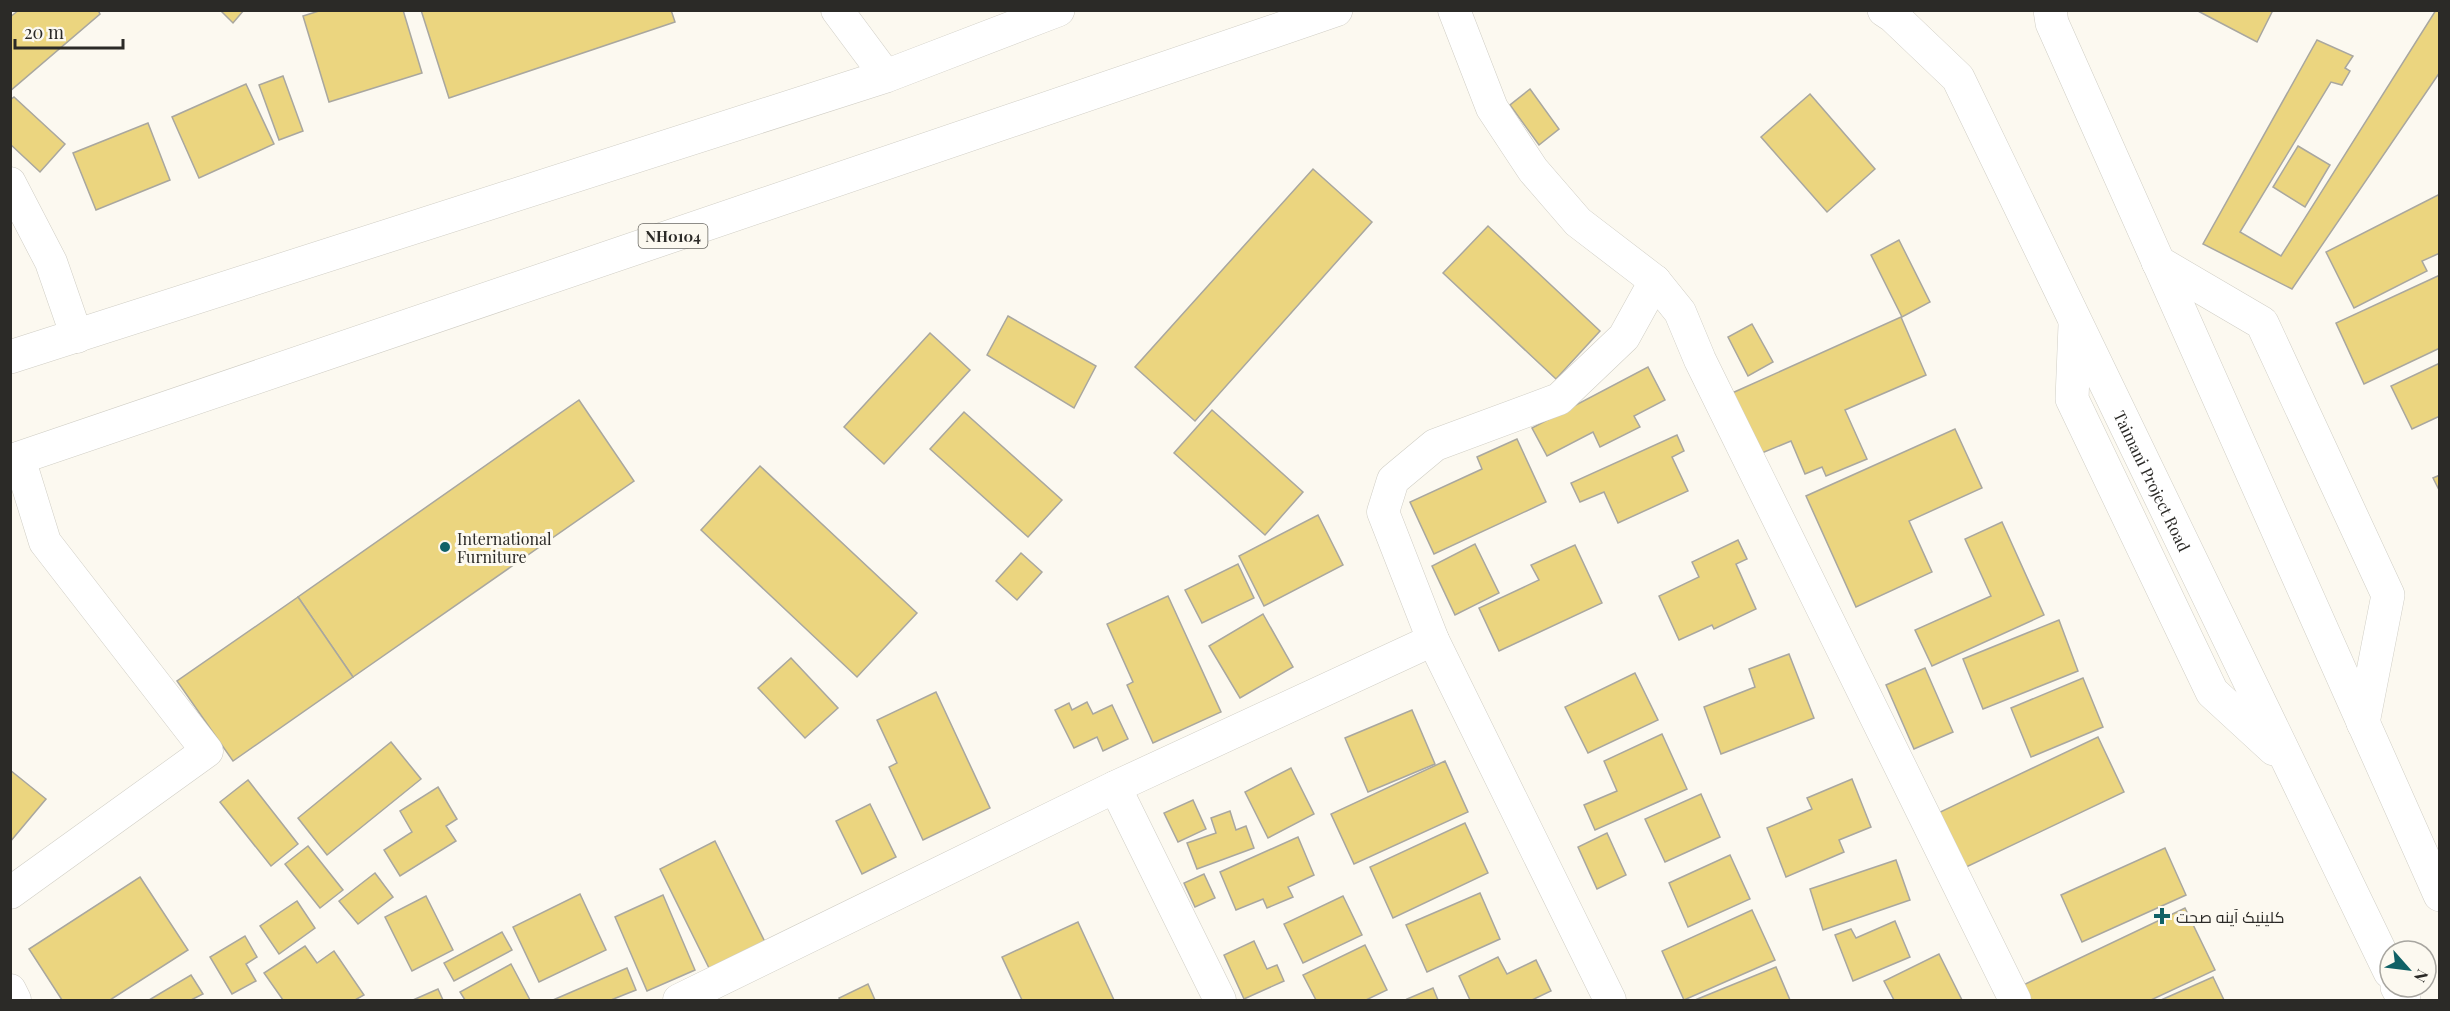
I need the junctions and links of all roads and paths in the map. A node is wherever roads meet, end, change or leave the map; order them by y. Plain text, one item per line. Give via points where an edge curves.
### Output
1 (837, 10) edge
2 (1058, 10) edge
3 (1336, 10) edge
4 (1454, 10) edge
5 (1884, 10) edge
6 (2050, 10) edge
7 (886, 76) junction
8 (10, 183) edge
9 (2158, 262) junction
10 (1655, 281) junction
11 (76, 338) junction
12 (10, 357) edge
13 (15, 460) edge
14 (1433, 640) junction
15 (2363, 723) junction
16 (1115, 787) junction
17 (10, 893) edge
18 (2439, 895) edge
19 (2378, 947) edge
20 (10, 990) edge
21 (15, 1000) edge
22 (680, 1000) edge
23 (1220, 1000) edge
24 (1610, 1000) edge
25 (2015, 1000) edge

1 - 7 street
2 - 7 main road
3 - 13 main road, NH0104
4 - 10 street via 1492,108 1533,170 1578,222
5 - 19 main road, Taimani Project Road via 1958,78
6 - 9 main road via 2052,23
7 - 11 main road
8 - 11 street via 51,262
9 - 15 main road
9 - 15 main road via 2262,323 2388,595
10 - 14 street via 1624,337 1559,399 1435,445 1393,480 1383,512
10 - 25 street via 1680,312 1700,360
11 - 12 main road
13 - 17 street via 45,542 207,751
14 - 16 street
14 - 24 street
15 - 18 main road
16 - 22 street
16 - 23 street
20 - 21 street

